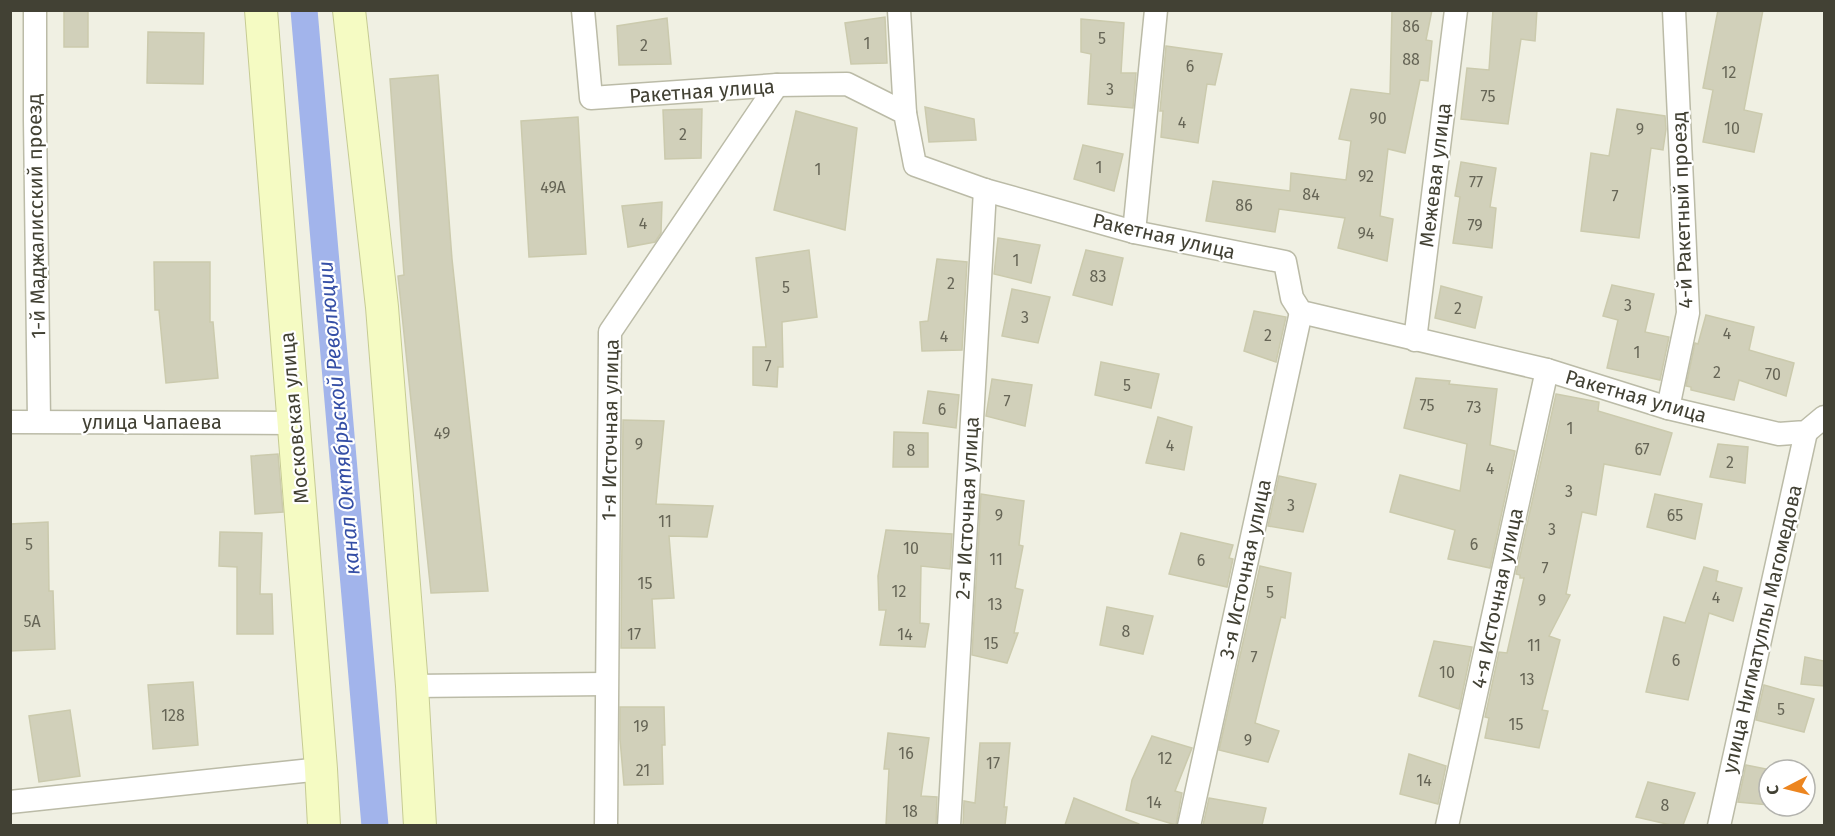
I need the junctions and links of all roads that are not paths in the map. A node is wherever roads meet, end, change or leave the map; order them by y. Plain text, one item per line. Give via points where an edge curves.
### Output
1 (35, 10) edge
2 (261, 10) edge
3 (349, 10) edge
4 (583, 10) edge
5 (899, 10) edge
6 (1156, 10) edge
7 (1456, 10) edge
8 (1674, 10) edge
9 (777, 85) junction
10 (905, 113) junction
11 (984, 190) junction
12 (1134, 232) junction
13 (1301, 312) junction
14 (1415, 340) junction
15 (1546, 370) junction
16 (1668, 408) junction
17 (1824, 417) edge
18 (10, 422) edge
19 (39, 422) junction
20 (294, 423) junction
21 (1806, 432) junction
22 (606, 684) junction
23 (412, 686) junction
24 (321, 769) junction
25 (10, 802) edge
26 (324, 825) edge
27 (420, 825) edge
28 (606, 825) edge
29 (949, 825) edge
30 (1189, 825) edge
31 (1447, 825) edge
32 (1719, 825) edge

1 - 19 street, 1-й Маджалисский проезд
2 - 20 main road, Московская улица
3 - 23 main road via 382,307
4 - 9 street, Ракетная улица via 591,99
5 - 10 street
6 - 12 street
7 - 14 street, Межевая улица
8 - 16 street, 4-й Ракетный проезд via 1688,313
9 - 10 street, Ракетная улица via 848,84
9 - 22 street, 1-я Источная улица via 610,332
10 - 11 street, Ракетная улица via 915,165
11 - 12 street, Ракетная улица
11 - 29 street, 2-я Источная улица
12 - 13 street, Ракетная улица via 1285,262 1292,298
13 - 14 street, Ракетная улица
13 - 30 street, 3-я Источная улица
14 - 15 street, Ракетная улица
15 - 16 street, Ракетная улица
15 - 31 street, 4-я Источная улица
16 - 21 street, Ракетная улица via 1779,434
17 - 21 street
18 - 19 street, улица Чапаева
19 - 20 street, улица Чапаева
20 - 24 main road, Московская улица
21 - 32 street, улица Нигматуллы Магомедова
22 - 23 street
22 - 28 street, 1-я Источная улица
23 - 27 main road
24 - 25 street
24 - 26 main road, Московская улица

